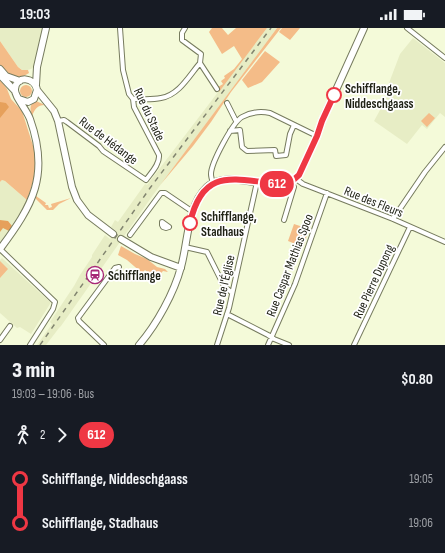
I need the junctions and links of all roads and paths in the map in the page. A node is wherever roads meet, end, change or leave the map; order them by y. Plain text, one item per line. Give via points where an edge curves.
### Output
1 (46, 28) edge
2 (120, 28) edge
3 (185, 28) edge
4 (364, 28) edge
5 (407, 28) edge
6 (445, 58) edge
7 (200, 63) junction
8 (37, 67) junction
9 (0, 69) edge
10 (0, 75) edge
11 (22, 80) junction
12 (37, 87) junction
13 (216, 89) dead end
14 (15, 91) junction
15 (133, 99) junction
16 (19, 100) junction
17 (32, 100) junction
18 (227, 103) dead end
19 (48, 104) junction
20 (30, 117) junction
21 (58, 121) junction
22 (236, 121) junction
23 (294, 125) junction
24 (230, 131) junction
25 (317, 136) junction
26 (444, 149) edge
27 (146, 180) joint
28 (293, 181) junction
29 (257, 182) junction
30 (213, 183) junction
31 (327, 193) junction
32 (193, 212) junction
33 (393, 219) junction
34 (284, 220) dead end
35 (410, 226) junction
36 (113, 234) dead end
37 (130, 235) dead end
38 (122, 239) dead end
39 (445, 242) edge
40 (185, 247) junction
41 (0, 249) edge
42 (119, 267) dead end
43 (181, 268) junction
44 (231, 292) junction
45 (227, 314) junction
46 (10, 326) dead end
47 (271, 338) junction
48 (0, 340) edge
49 (30, 345) edge
50 (104, 345) edge
51 (140, 345) edge
52 (217, 345) edge
53 (268, 345) edge
54 (288, 345) edge
55 (354, 345) edge

1 - 8 street
2 - 15 street, Rue du Stade via 125,79
3 - 7 street via 182,40 201,54
4 - 25 street
5 - 6 street
7 - 13 street
7 - 15 street via 180,88 170,95 156,99
8 - 11 street
8 - 12 street
9 - 11 street via 6,76
10 - 14 street
11 - 12 street via 32,80
11 - 14 street via 16,85
12 - 17 street via 37,93
12 - 19 street
14 - 16 street
15 - 27 street, Rue du Stade via 134,107 159,158
16 - 17 street
16 - 20 street
17 - 19 street
17 - 20 street via 29,108
18 - 22 street
19 - 21 street
20 - 41 street via 39,151 37,182 20,222
21 - 27 street, Rue de Hédange via 67,122 103,151
21 - 36 street via 77,200 94,220
22 - 23 street via 248,114 262,112 270,113
22 - 24 street
23 - 24 street via 286,155 276,156 275,150 247,151 242,146 240,130
23 - 25 street
24 - 30 street via 211,172
25 - 28 street via 299,175
26 - 33 street
28 - 29 street via 280,184
28 - 31 street, Rue des Fleurs
28 - 34 street via 294,187
29 - 30 street via 231,180
29 - 44 street, Rue de l'Église
30 - 32 street via 200,196
31 - 33 street, Rue des Fleurs
31 - 47 street, Rue Caspar Mathias Spoo via 295,284
32 - 37 street via 162,193
32 - 40 street
33 - 35 street, Rue des Fleurs
35 - 39 street, Rue des Fleurs
35 - 55 street, Rue Pierre Dupong
38 - 43 street via 157,260
40 - 43 street
40 - 44 street via 206,252 224,286
41 - 49 street via 55,303
42 - 50 street via 114,268 78,319
43 - 51 street via 157,320
44 - 45 street, Rue de l'Église
45 - 47 street
45 - 52 street, Rue de l'Église
46 - 48 street
47 - 53 street, Rue Caspar Mathias Spoo
47 - 54 street

